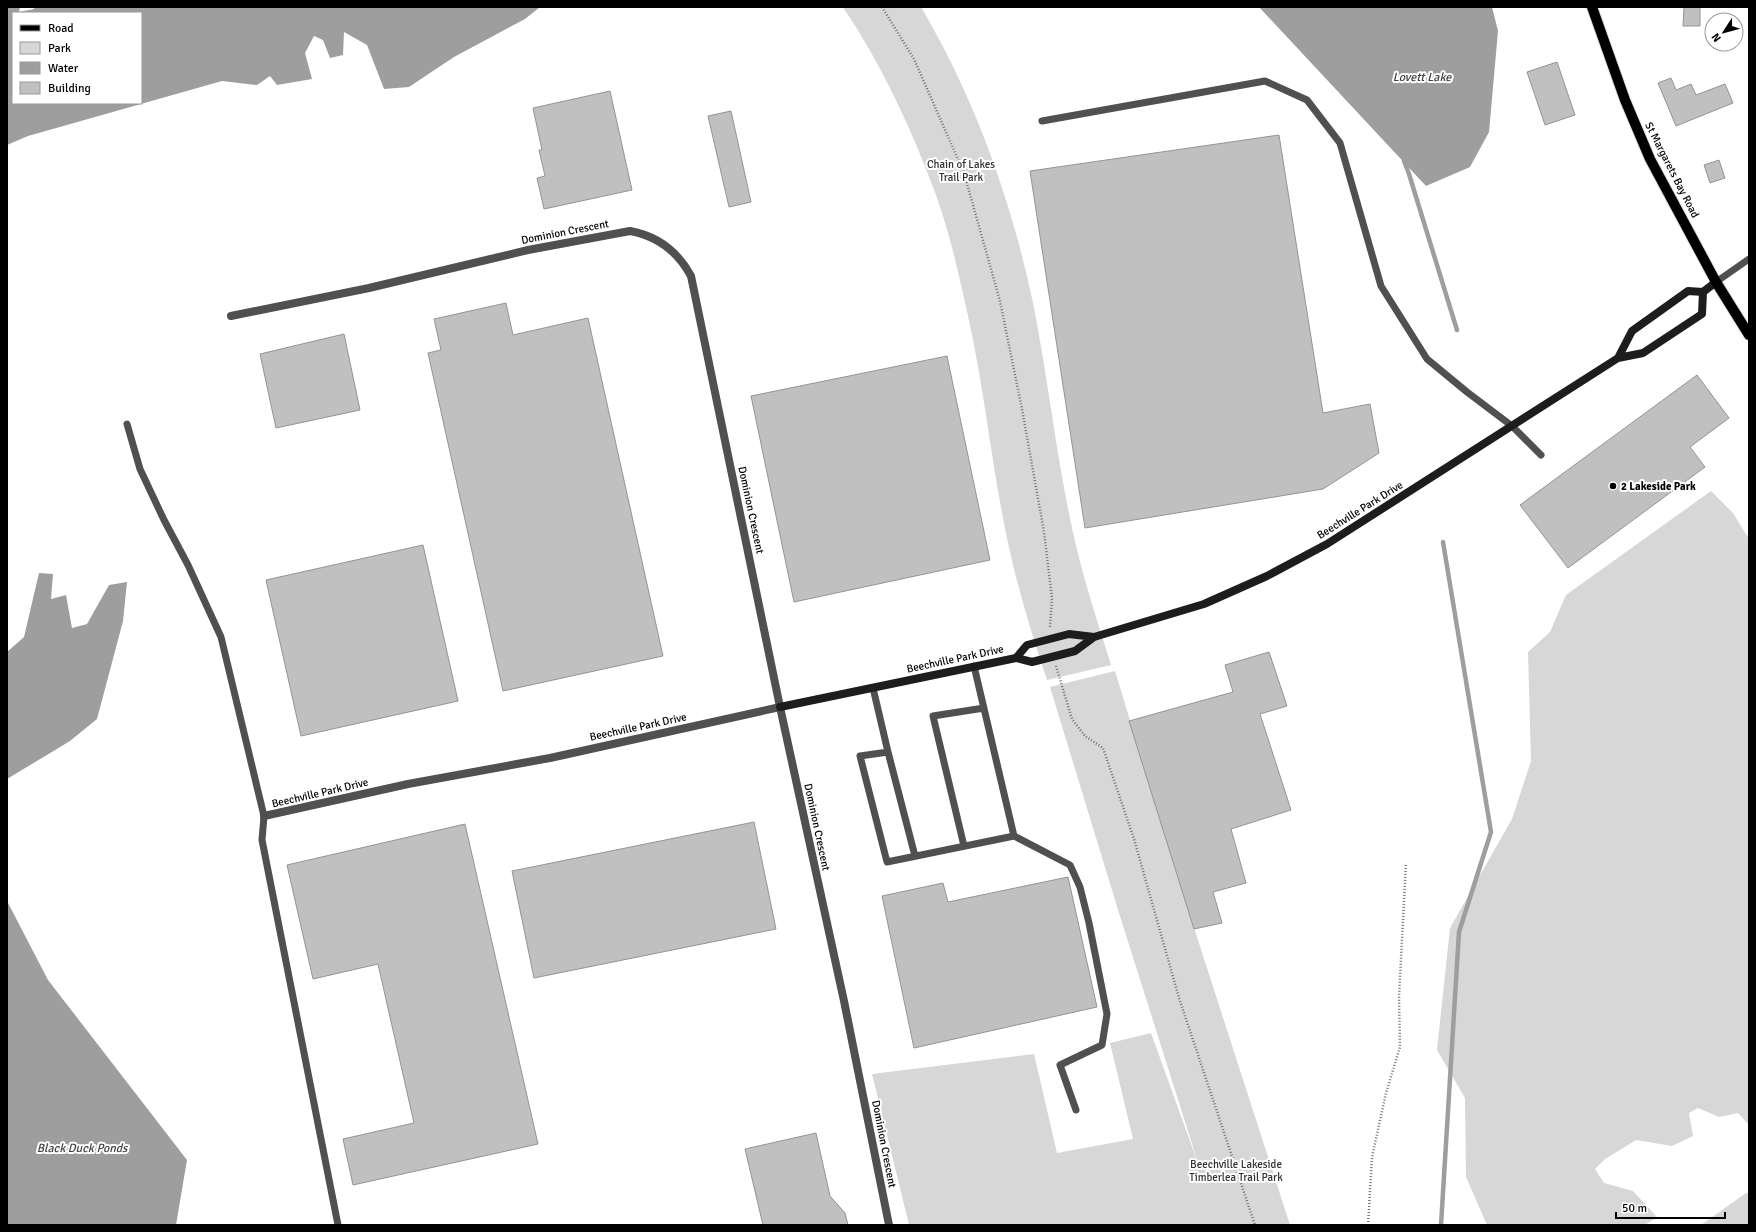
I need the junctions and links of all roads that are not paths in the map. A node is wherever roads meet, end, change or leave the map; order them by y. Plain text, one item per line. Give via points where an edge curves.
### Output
1 (1592, 7) edge
2 (1042, 121) dead end
3 (1749, 259) edge
4 (1716, 282) junction
5 (1703, 292) junction
6 (231, 316) dead end
7 (1749, 335) edge
8 (1618, 358) junction
9 (127, 424) dead end
10 (1512, 426) junction
11 (1540, 454) dead end
12 (1094, 637) junction
13 (1016, 658) junction
14 (974, 666) junction
15 (874, 688) junction
16 (780, 707) junction
17 (984, 708) junction
18 (888, 752) junction
19 (264, 816) junction
20 (1014, 836) junction
21 (964, 846) junction
22 (915, 856) junction
23 (1076, 1110) dead end
24 (338, 1225) edge
25 (889, 1225) edge

1 - 4 main road, St Margarets Bay Road via 1622,93 1650,158
2 - 10 lane via 1265,81 1307,100 1340,143 1381,286 1427,359
3 - 4 lane
4 - 5 street
4 - 7 main road, St Margarets Bay Road
5 - 8 street, Beechville Park Drive via 1688,291 1632,331
5 - 8 street, Beechville Park Drive via 1702,314 1643,353
6 - 16 street, Dominion Crescent via 369,288 528,250 630,231 646,235 664,245 680,259 691,276
8 - 10 street, Beechville Park Drive
9 - 19 lane via 143,475 221,637
10 - 11 lane
10 - 12 street, Beechville Park Drive via 1328,544 1267,576 1204,604
12 - 13 street, Beechville Park Drive via 1075,651 1054,657 1032,662
12 - 13 street, Beechville Park Drive via 1069,634 1027,645
13 - 14 street, Beechville Park Drive
14 - 15 street, Beechville Park Drive
14 - 17 lane
15 - 16 street, Beechville Park Drive
15 - 18 lane
16 - 19 street, Beechville Park Drive via 550,758 408,784
16 - 25 street, Dominion Crescent
17 - 20 lane
17 - 21 lane via 934,716
18 - 22 lane
18 - 22 lane via 860,756 887,862
19 - 24 lane via 262,840 273,901
20 - 21 lane
20 - 23 lane via 1070,865 1080,887 1089,923 1107,1014 1102,1045 1060,1065
21 - 22 lane

